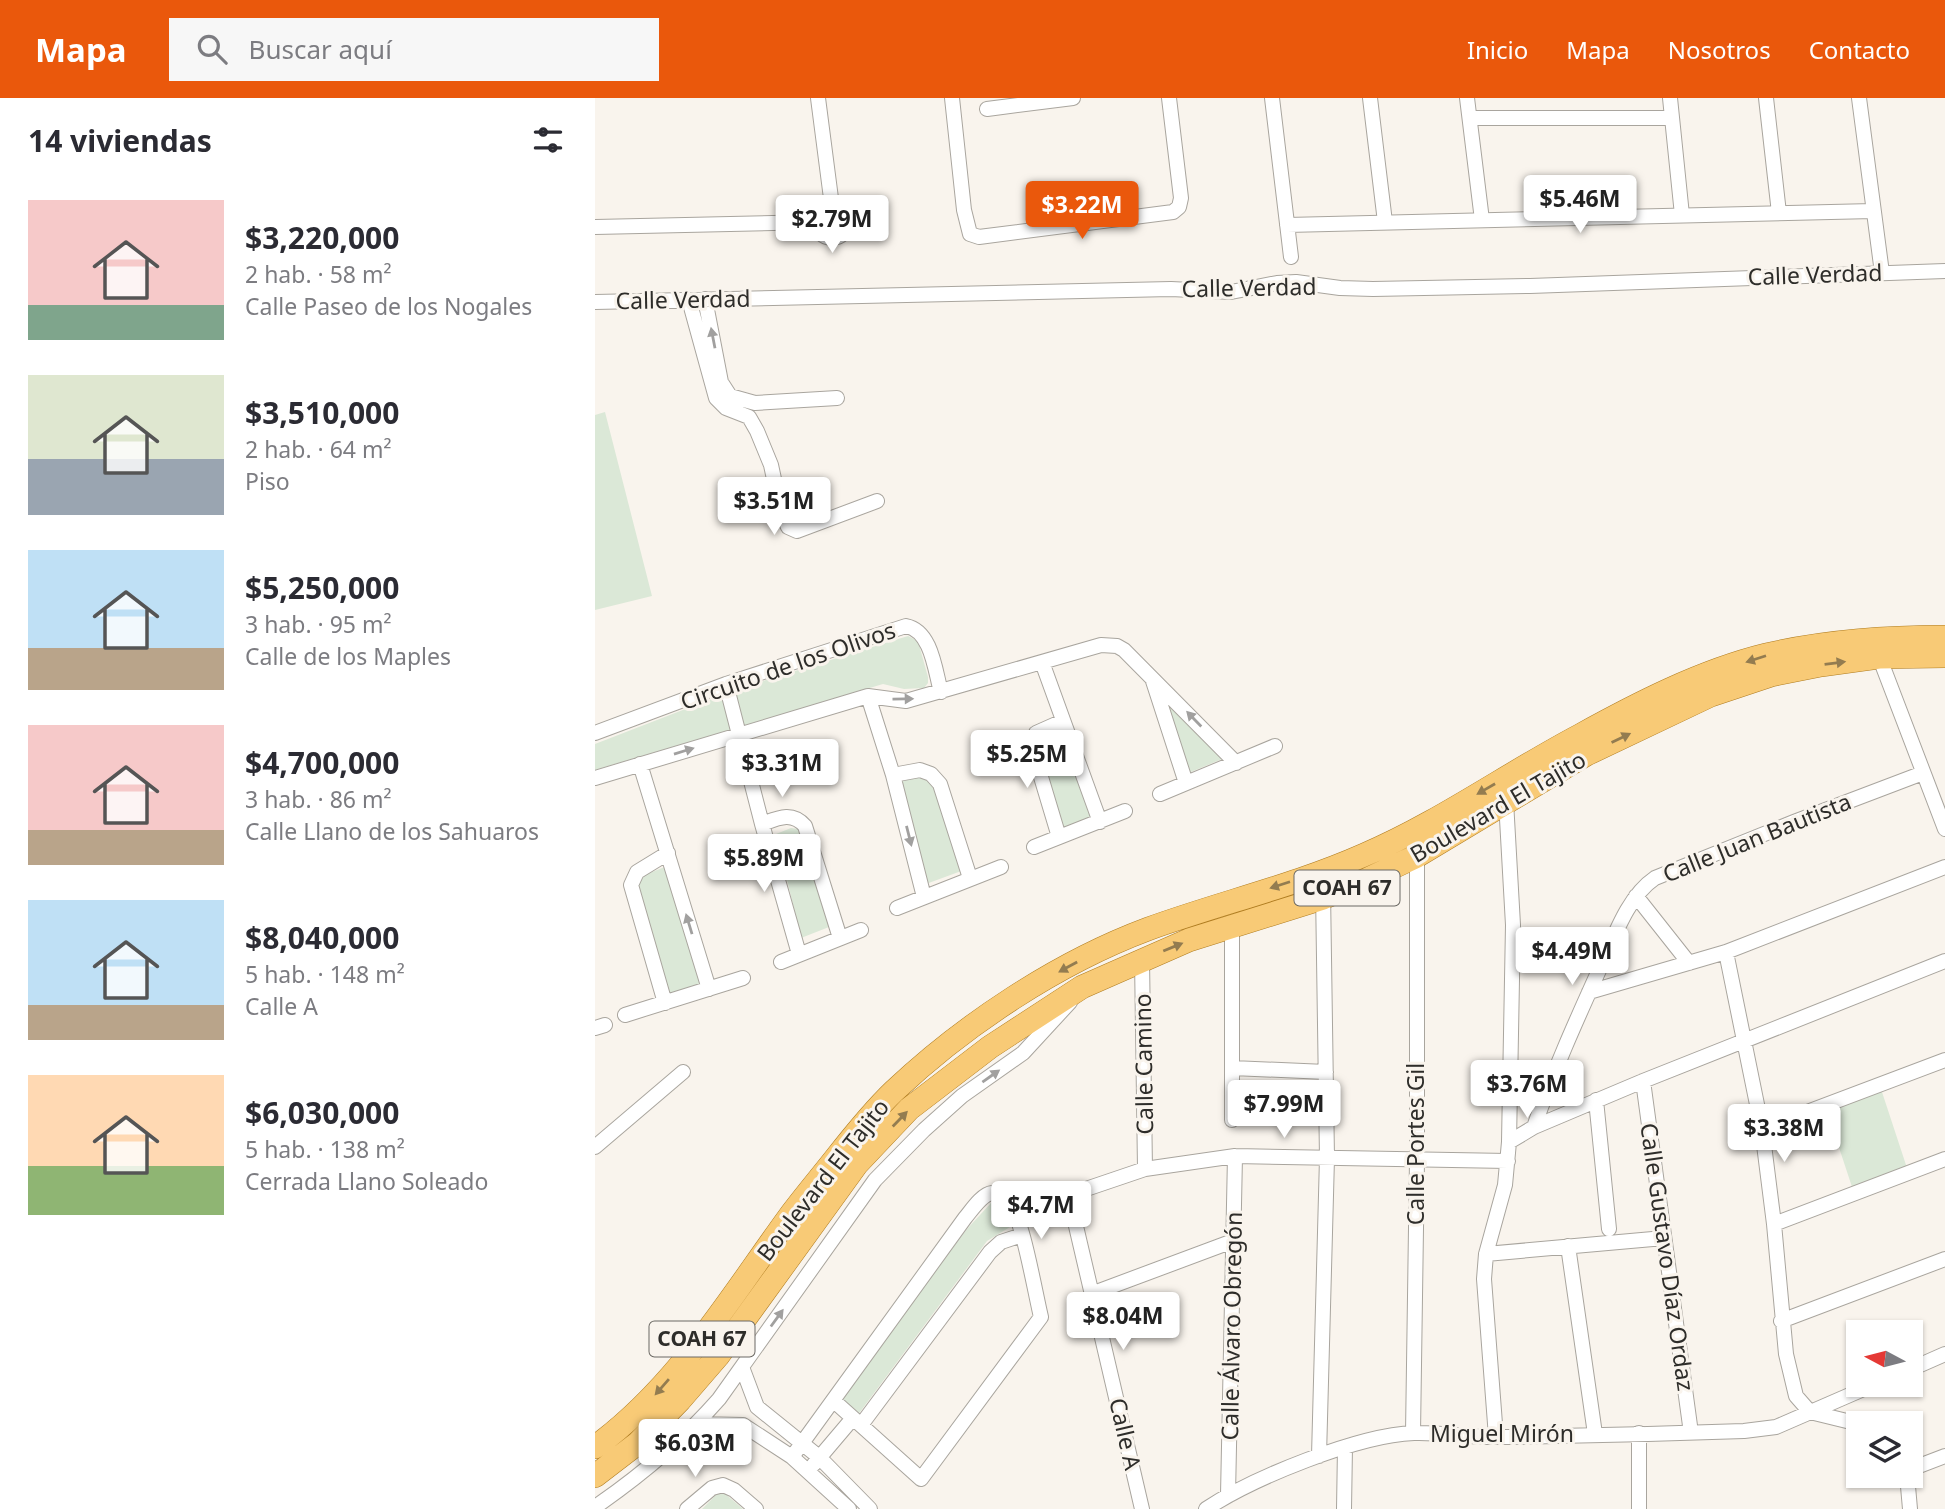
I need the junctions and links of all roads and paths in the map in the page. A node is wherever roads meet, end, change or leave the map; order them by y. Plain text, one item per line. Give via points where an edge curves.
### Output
1 (818, 98) edge
2 (952, 98) edge
3 (1073, 98) edge
4 (1169, 98) edge
5 (1272, 98) edge
6 (1370, 98) edge
7 (1467, 98) edge
8 (1670, 98) edge
9 (1766, 98) edge
10 (1859, 98) edge
11 (987, 110) dead end
12 (1470, 118) junction
13 (1672, 118) junction
14 (832, 206) junction
15 (1873, 211) junction
16 (1779, 213) junction
17 (1682, 215) junction
18 (1482, 220) junction
19 (816, 222) junction
20 (1385, 222) junction
21 (1287, 225) junction
22 (595, 227) edge
23 (1291, 257) dead end
24 (1945, 271) edge
25 (1882, 273) junction
26 (705, 299) junction
27 (689, 300) junction
28 (595, 302) edge
29 (837, 398) dead end
30 (755, 403) junction
31 (749, 417) junction
32 (877, 501) dead end
33 (1945, 637) edge
34 (1876, 648) junction
35 (1945, 656) edge
36 (1042, 662) junction
37 (1151, 676) junction
38 (726, 684) junction
39 (941, 692) junction
40 (868, 696) junction
41 (1063, 721) junction
42 (595, 733) edge
43 (739, 734) junction
44 (1275, 746) dead end
45 (1236, 763) junction
46 (640, 764) junction
47 (1923, 773) junction
48 (893, 775) junction
49 (595, 778) edge
50 (1186, 783) junction
51 (1160, 794) dead end
52 (1506, 801) junction
53 (1125, 811) dead end
54 (1100, 822) junction
55 (762, 824) junction
56 (1945, 829) edge
57 (1059, 837) junction
58 (1034, 847) dead end
59 (668, 853) junction
60 (1417, 856) junction
61 (1001, 867) dead end
62 (1945, 867) edge
63 (1323, 872) junction
64 (971, 878) junction
65 (1636, 896) junction
66 (924, 897) junction
67 (1323, 898) junction
68 (897, 908) dead end
69 (1231, 926) junction
70 (862, 930) dead end
71 (841, 938) junction
72 (1726, 951) junction
73 (799, 954) junction
74 (1142, 959) junction
75 (1945, 961) edge
76 (781, 962) dead end
77 (1689, 963) junction
78 (743, 978) dead end
79 (1082, 987) junction
80 (709, 989) junction
81 (1589, 992) junction
82 (664, 1003) junction
83 (625, 1015) dead end
84 (1746, 1041) junction
85 (1945, 1060) edge
86 (1232, 1068) junction
87 (683, 1072) dead end
88 (1326, 1072) junction
89 (1643, 1081) junction
90 (1596, 1100) junction
91 (1232, 1120) dead end
92 (1534, 1127) junction
93 (1762, 1129) junction
94 (1509, 1142) junction
95 (595, 1147) edge
96 (1235, 1156) junction
97 (1327, 1158) junction
98 (1945, 1159) edge
99 (1417, 1160) junction
100 (1508, 1161) junction
101 (1145, 1169) junction
102 (800, 1221) junction
103 (1775, 1224) junction
104 (1609, 1229) dead end
105 (1022, 1235) junction
106 (1664, 1238) junction
107 (1233, 1241) junction
108 (1568, 1246) junction
109 (1486, 1254) junction
110 (1945, 1258) edge
111 (1091, 1294) junction
112 (1781, 1321) junction
113 (1945, 1354) edge
114 (1923, 1364) edge
115 (741, 1367) junction
116 (1846, 1396) edge
117 (834, 1401) junction
118 (757, 1407) junction
119 (1810, 1412) junction
120 (857, 1421) junction
121 (1846, 1421) edge
122 (697, 1424) junction
123 (743, 1425) junction
124 (1413, 1433) junction
125 (1639, 1433) junction
126 (1691, 1433) junction
127 (1595, 1434) junction
128 (1496, 1437) junction
129 (803, 1443) junction
130 (595, 1447) edge
131 (1345, 1447) junction
132 (1319, 1456) junction
133 (1945, 1456) edge
134 (792, 1457) junction
135 (819, 1457) junction
136 (1923, 1464) edge
137 (808, 1470) junction
138 (595, 1476) edge
139 (1908, 1488) edge
140 (856, 1494) junction
141 (1228, 1495) junction
142 (595, 1507) edge
143 (846, 1508) edge
144 (687, 1509) edge
145 (756, 1509) edge
146 (869, 1509) edge
147 (1142, 1509) edge
148 (1206, 1509) edge
149 (1344, 1509) edge
150 (1639, 1509) edge
151 (1910, 1509) edge

1 - 14 street
2 - 4 street via 964,210 970,233 979,237 1173,212 1181,198
3 - 11 street
5 - 21 street
6 - 20 street
7 - 12 street
8 - 13 street
9 - 16 street
10 - 15 street
12 - 13 street
12 - 18 street
13 - 17 street
14 - 19 street via 824,208
14 - 19 street via 847,216 843,234 826,237
15 - 16 street
15 - 25 street
16 - 17 street
17 - 18 street
18 - 20 street
19 - 22 street
20 - 21 street
21 - 23 street
24 - 25 street, Calle Verdad
25 - 26 street, Calle Verdad via 1474,287 1373,289 1296,282 1231,292 1171,289
26 - 27 street, Calle Verdad
30 -> 26 street via 734,398 723,386
27 - 28 street, Calle Verdad
27 - 31 street via 716,398 726,408
29 - 30 street
30 - 31 street
31 - 32 street via 768,457 790,529 797,531
33 - 34 main road, Boulevard El Tajito / COAH 67
34 - 35 main road, Boulevard El Tajito / COAH 67
34 - 47 street
52 -> 34 main road, Boulevard El Tajito / COAH 67 via 1587,754 1711,695
34 -> 63 main road, Boulevard El Tajito / COAH 67 via 1816,646 1764,656 1706,676 1577,737 1404,837
36 - 37 street, Circuito de los Olivos via 1101,645 1117,646
36 - 39 street, Circuito de los Olivos
36 - 41 street
45 -> 37 street
37 - 50 street
38 - 39 street, Circuito de los Olivos via 906,626 920,631 925,639
38 - 42 street, Circuito de los Olivos
38 - 43 street
40 -> 39 street, Circuito de los Olivos via 906,701
40 - 43 street, Circuito de los Olivos
40 - 48 street
41 - 54 street
41 - 57 street via 1036,733 1032,747
46 -> 43 street, Circuito de los Olivos
43 - 55 street
44 - 45 street
45 - 50 street
46 - 49 street, Circuito de los Olivos
46 - 59 street
47 - 56 street
47 - 65 street, Calle Juan Bautista via 1655,878
48 - 64 street via 920,770 936,778
48 -> 66 street
50 - 51 street
52 - 60 main road, Boulevard El Tajito / COAH 67
52 - 94 street via 1513,925
53 - 54 street
54 - 57 street
55 - 71 street via 786,816 805,826
55 - 73 street
57 - 58 street
80 -> 59 street
59 - 82 street via 637,872 631,884
60 - 67 main road, Boulevard El Tajito / COAH 67
60 - 99 street, Calle Portes Gil
61 - 64 street
62 - 72 street
63 - 67 street
63 -> 102 main road, Boulevard El Tajito / COAH 67 via 1144,931 1023,992 962,1033 893,1092 854,1135
64 - 66 street
65 - 77 street
65 - 81 street, Calle Juan Bautista
66 - 68 street
67 - 69 main road, Boulevard El Tajito / COAH 67
67 - 88 street
74 -> 69 main road, Boulevard El Tajito / COAH 67
69 - 86 street
70 - 71 street
71 - 73 street
72 - 77 street
72 - 84 street
73 - 76 street
74 - 79 main road, Boulevard El Tajito / COAH 67
74 - 101 street, Calle Camino
75 - 84 street
77 - 81 street
78 - 80 street
102 -> 79 main road, Boulevard El Tajito / COAH 67 via 909,1109 990,1047
115 -> 79 street via 898,1156 962,1096 1024,1053
80 - 82 street
81 - 92 street, Calle Juan Bautista via 1553,1070
82 - 83 street
84 - 89 street
84 - 93 street
85 - 93 street
86 - 88 street
86 - 91 street
87 - 95 street
88 - 97 street
89 - 90 street
89 - 106 street, Calle Gustavo Díaz Ordaz
90 - 92 street
90 - 104 street
92 - 94 street
93 - 103 street
94 - 100 street
96 - 97 street
96 - 101 street
96 - 107 street, Calle Álvaro Obregón
97 - 99 street
97 - 132 street
98 - 103 street
99 - 100 street
99 - 124 street, Calle Portes Gil
100 - 109 street
101 - 111 street, Calle A via 1076,1195 1072,1209
102 -> 130 main road, Boulevard El Tajito / COAH 67 via 656,1394
102 - 138 main road, Boulevard El Tajito / COAH 67 via 726,1345 638,1443
103 - 112 street
105 - 117 street via 1007,1197 988,1194 965,1218
105 - 120 street via 1001,1242 990,1252
105 - 120 street via 1041,1317 921,1479
106 - 108 street
106 - 126 street, Calle Gustavo Díaz Ordaz
107 - 111 street
107 - 141 street, Calle Álvaro Obregón
108 - 109 street
108 - 127 street
109 - 128 street
110 - 112 street
111 - 147 street, Calle A
112 - 119 street via 1792,1386
113 - 114 street
115 - 118 street
115 - 122 street
116 - 119 street, Miguel Mirón
117 - 120 street
117 - 129 street
118 - 123 street
118 - 129 street
119 - 121 street
119 - 126 street, Miguel Mirón via 1776,1427
120 - 135 street
122 - 123 street
122 - 142 street
123 - 134 street
124 - 128 street, Miguel Mirón
124 - 131 street, Miguel Mirón
125 - 126 street, Miguel Mirón
125 - 127 street, Miguel Mirón
125 - 150 street
127 - 128 street, Miguel Mirón
129 - 134 street
129 - 135 street
131 - 132 street, Miguel Mirón
131 - 149 street
132 - 141 street, Miguel Mirón
133 - 136 street
134 - 137 street
135 - 137 street
135 - 140 street
137 - 143 street
139 - 151 street
140 - 143 street
140 - 146 street
141 - 148 street, Miguel Mirón
144 - 145 street via 712,1488 723,1485

